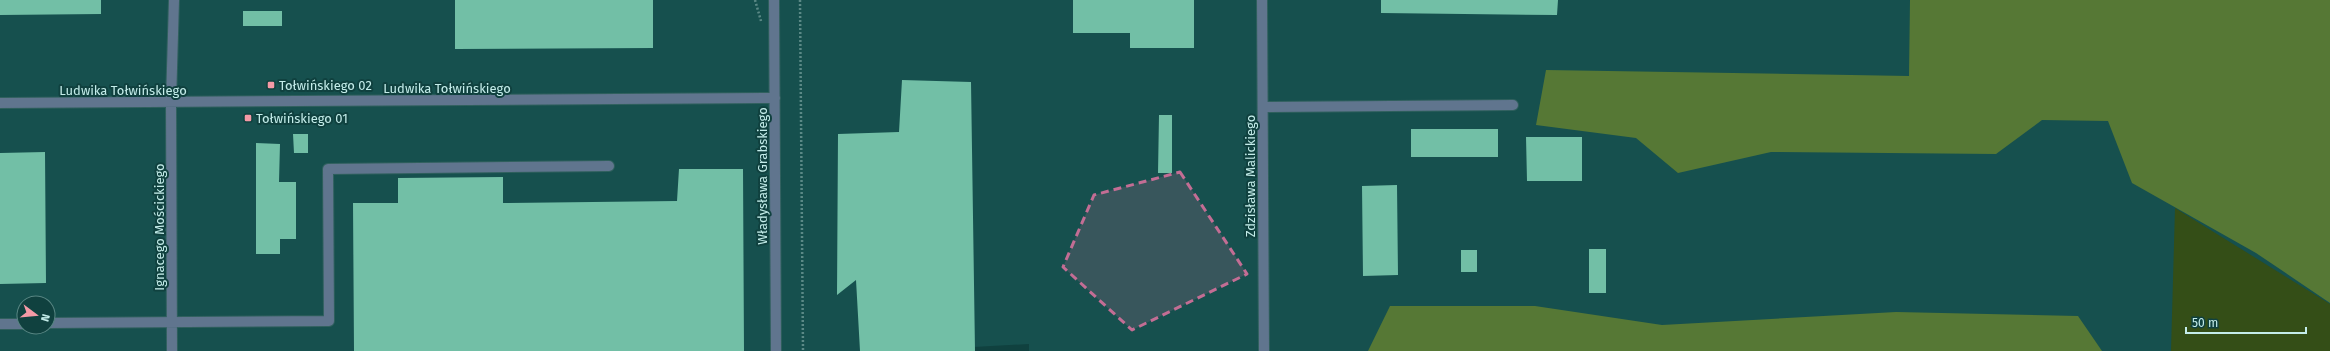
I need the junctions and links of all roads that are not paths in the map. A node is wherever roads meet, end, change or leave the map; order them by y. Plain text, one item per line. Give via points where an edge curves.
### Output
1 (174, 0) edge
2 (774, 0) edge
3 (1262, 0) edge
4 (775, 98) junction
5 (171, 102) junction
6 (0, 103) edge
7 (1513, 105) dead end
8 (1263, 107) junction
9 (609, 166) dead end
10 (172, 322) junction
11 (0, 324) edge
12 (16, 324) edge
13 (56, 324) edge
14 (172, 351) edge
15 (776, 351) edge
16 (1264, 351) edge

1 - 5 street, Ignacego Mościckiego
2 - 4 street, Władysława Grabskiego
3 - 8 street, Zdzisława Malickiego
4 - 5 street, Ludwika Tołwińskiego
4 - 15 street, Władysława Grabskiego
5 - 6 street, Ludwika Tołwińskiego
5 - 10 street, Ignacego Mościckiego
7 - 8 street
8 - 16 street, Zdzisława Malickiego
9 - 10 street via 328,169 329,321
10 - 13 street
10 - 14 street, Ignacego Mościckiego
11 - 12 street

